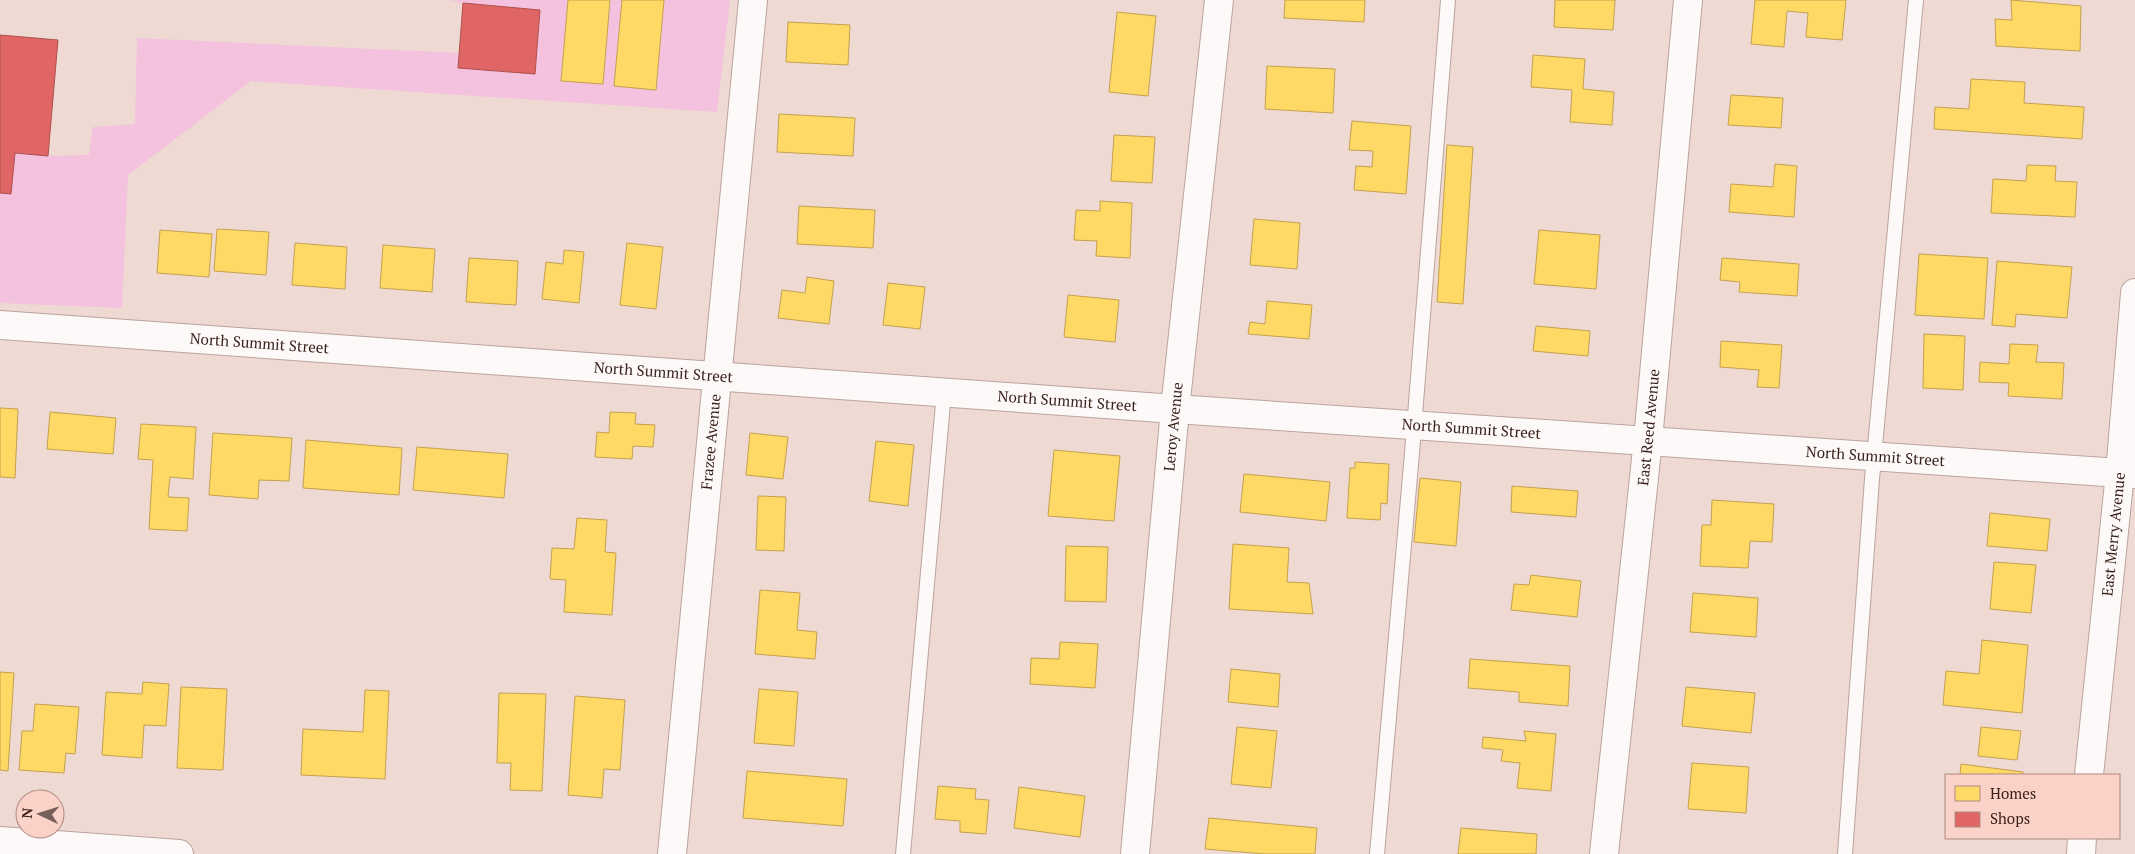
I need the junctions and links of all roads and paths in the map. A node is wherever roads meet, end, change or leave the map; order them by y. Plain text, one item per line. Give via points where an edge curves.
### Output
1 (753, 0) edge
2 (1219, 0) edge
3 (1448, 0) edge
4 (1688, 0) edge
5 (1916, 0) edge
6 (2135, 293) edge
7 (0, 325) edge
8 (718, 376) junction
9 (944, 392) junction
10 (1176, 409) junction
11 (1414, 424) junction
12 (1648, 440) junction
13 (1874, 456) junction
14 (2127, 474) edge
15 (2089, 774) edge
16 (2082, 839) edge
17 (0, 842) edge
18 (179, 854) edge
19 (672, 854) edge
20 (904, 854) edge
21 (1135, 854) edge
22 (1376, 854) edge
23 (1604, 854) edge
24 (1845, 854) edge
25 (2081, 854) edge

1 - 8 street, Frazee Avenue
2 - 10 street, Leroy Avenue
3 - 11 lane
4 - 12 street, East Reed Avenue
5 - 13 lane
6 - 14 street, East Merry Avenue
7 - 8 street, North Summit Street
8 - 9 street, North Summit Street
8 - 19 street, Frazee Avenue
9 - 10 street, North Summit Street
9 - 20 lane
10 - 11 street, North Summit Street
10 - 21 street, Leroy Avenue
11 - 12 street, North Summit Street
11 - 22 lane
12 - 13 street, North Summit Street
12 - 23 street, East Reed Avenue
13 - 14 street, North Summit Street
13 - 24 lane
14 - 15 street, East Merry Avenue
16 - 25 street
17 - 18 street

